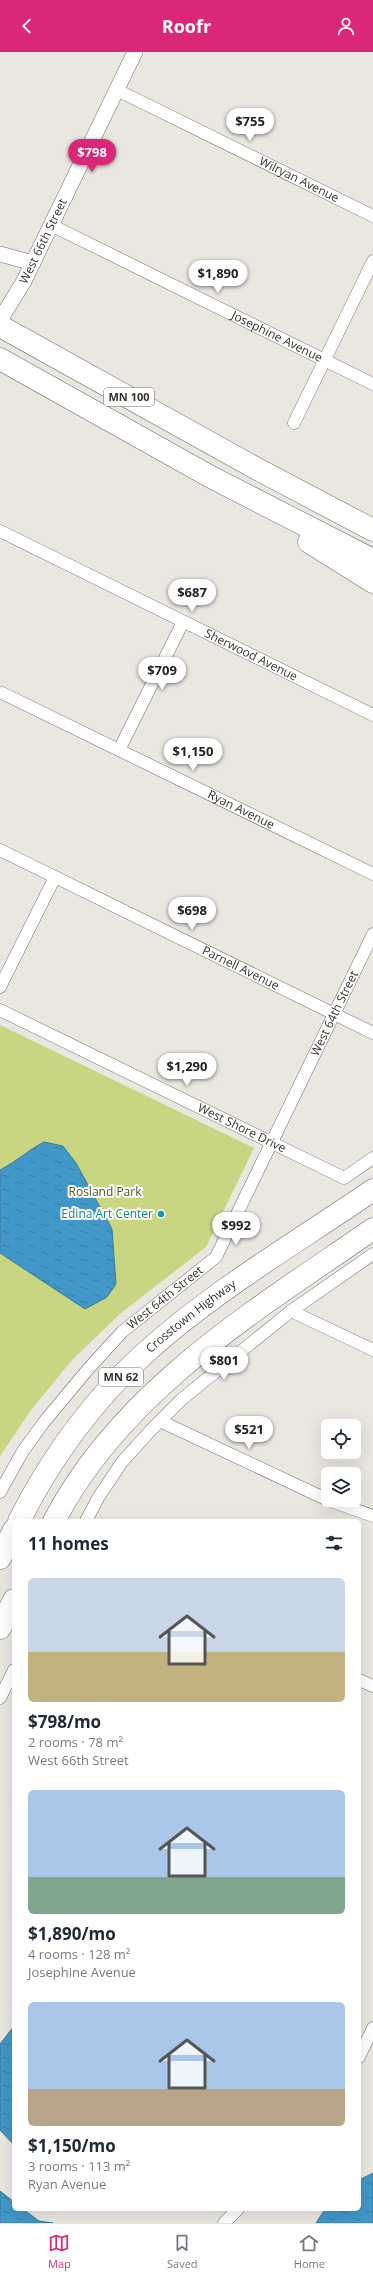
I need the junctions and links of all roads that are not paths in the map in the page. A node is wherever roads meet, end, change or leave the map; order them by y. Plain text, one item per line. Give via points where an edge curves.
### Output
1 (135, 52) edge
2 (117, 90) junction
3 (373, 216) edge
4 (51, 225) junction
5 (0, 254) edge
6 (373, 261) edge
7 (33, 263) junction
8 (0, 320) edge
9 (0, 326) edge
10 (0, 358) edge
11 (326, 360) junction
12 (373, 384) edge
13 (294, 423) dead end
14 (211, 477) junction
15 (373, 530) edge
16 (0, 531) edge
17 (373, 560) edge
18 (373, 582) edge
19 (183, 622) junction
20 (2, 693) dead end
21 (373, 715) edge
22 (119, 750) junction
23 (0, 850) edge
24 (373, 874) edge
25 (55, 877) junction
26 (373, 934) edge
27 (0, 987) edge
28 (0, 1010) edge
29 (334, 1014) junction
30 (373, 1033) edge
31 (273, 1142) junction
32 (373, 1158) edge
33 (373, 1174) edge
34 (373, 1190) edge
35 (373, 1229) edge
36 (373, 1254) edge
37 (259, 1268) junction
38 (292, 1311) junction
39 (373, 1350) edge
40 (160, 1421) junction
41 (0, 1492) edge
42 (321, 1497) edge
43 (348, 1507) edge
44 (373, 1516) edge
45 (20, 1519) edge
46 (55, 1519) edge
47 (87, 1519) edge
48 (12, 1534) edge
49 (0, 1558) edge
50 (12, 1604) edge
51 (0, 1628) edge
52 (12, 1677) edge
53 (361, 1681) edge
54 (373, 1686) edge
55 (0, 1698) edge
56 (369, 2033) edge
57 (361, 2053) edge
58 (236, 2211) edge
59 (224, 2223) edge

1 - 2 street, West 66th Street
2 - 3 street, Wilryan Avenue
2 - 4 street, West 66th Street
4 - 7 street, West 66th Street
4 - 11 street, Josephine Avenue
5 - 7 street
6 - 11 street
7 - 8 street, West 66th Street
9 - 15 highway, MN 100 via 259,470
10 - 14 highway, MN 100
11 - 12 street, Josephine Avenue
11 - 13 street
14 - 17 highway, MN 100
14 - 18 highway
16 - 19 street, Sherwood Avenue
19 - 21 street, Sherwood Avenue
19 - 22 street
20 - 22 street, Ryan Avenue
22 - 24 street, Ryan Avenue
23 - 25 street, Parnell Avenue
25 - 27 street
25 - 29 street, Parnell Avenue
26 - 29 street, West 64th Street
28 - 31 street, West Shore Drive
29 - 30 street, Parnell Avenue
29 - 31 street, West 64th Street
31 - 32 street, West Shore Drive via 344,1178
31 - 41 street, West 64th Street via 216,1257 122,1332 88,1368 36,1434
33 - 37 highway
34 - 37 highway, Crosstown Highway / MN 62
35 - 46 highway, MN 62 via 214,1341 155,1391 108,1442
36 - 38 street
37 - 45 highway, Crosstown Highway / MN 62 via 179,1324 111,1387 55,1459
38 - 39 street
38 - 40 street via 182,1399
40 - 42 street
40 - 47 street via 122,1462
43 - 44 street
48 - 49 highway
50 - 51 highway
52 - 55 street
53 - 54 street
56 - 57 street
58 - 59 street

